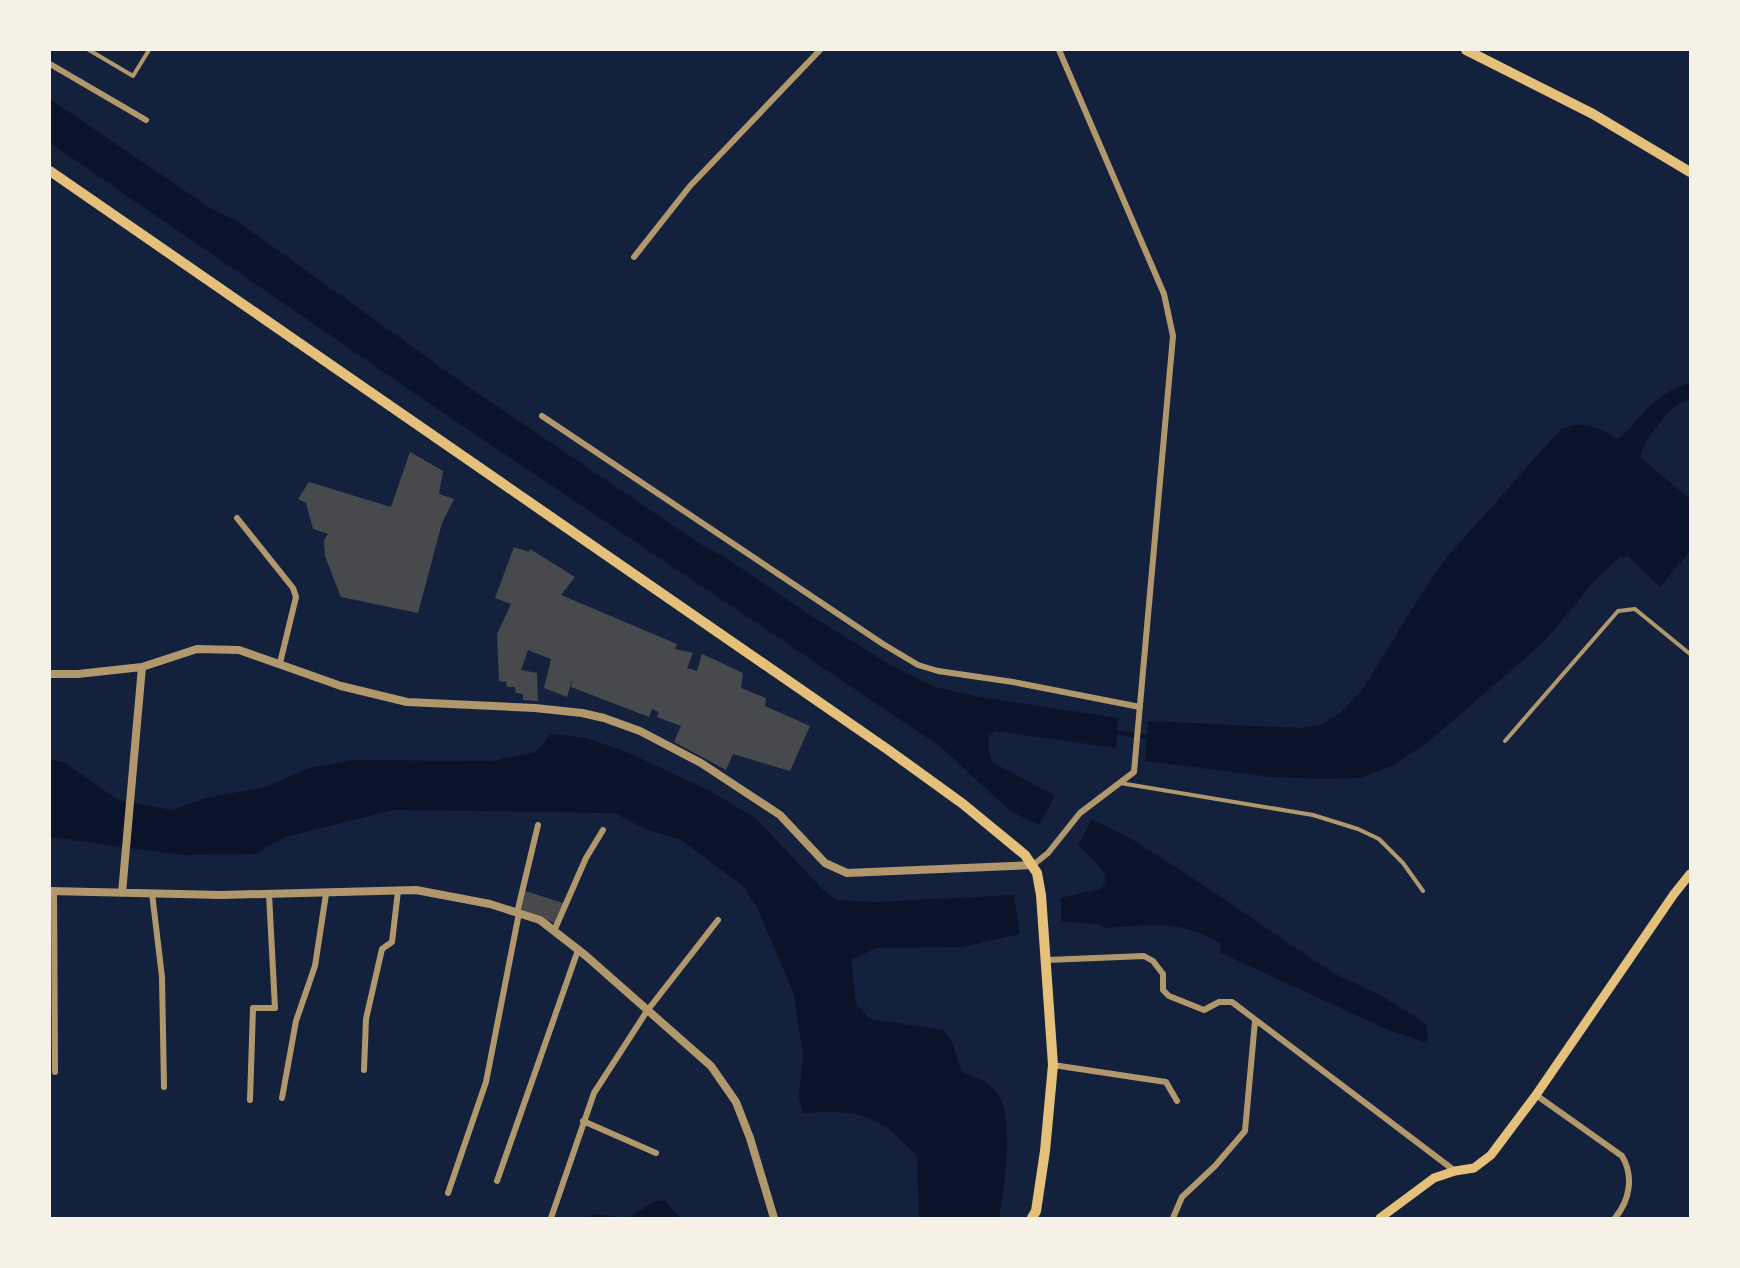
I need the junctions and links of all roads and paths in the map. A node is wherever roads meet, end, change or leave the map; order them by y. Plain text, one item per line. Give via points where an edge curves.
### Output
1 (89, 50) edge
2 (149, 50) edge
3 (820, 50) edge
4 (1059, 50) edge
5 (1467, 50) edge
6 (50, 64) edge
7 (146, 120) dead end
8 (50, 171) edge
9 (1690, 172) edge
10 (634, 256) dead end
11 (542, 416) dead end
12 (237, 518) dead end
13 (1690, 654) edge
14 (280, 663) junction
15 (142, 667) junction
16 (50, 674) edge
17 (1140, 707) junction
18 (1505, 741) dead end
19 (1120, 783) junction
20 (538, 825) dead end
21 (603, 830) dead end
22 (1033, 865) junction
23 (1690, 874) edge
24 (1690, 881) edge
25 (52, 891) edge
26 (398, 891) junction
27 (1423, 891) dead end
28 (122, 893) junction
29 (152, 893) junction
30 (269, 894) junction
31 (326, 894) junction
32 (1674, 894) junction
33 (518, 913) junction
34 (718, 920) dead end
35 (554, 931) junction
36 (578, 950) junction
37 (1047, 960) junction
38 (647, 1011) junction
39 (52, 1020) edge
40 (1255, 1021) junction
41 (1053, 1065) junction
42 (364, 1070) dead end
43 (55, 1072) dead end
44 (164, 1087) dead end
45 (1536, 1095) junction
46 (282, 1098) dead end
47 (250, 1100) dead end
48 (1177, 1101) dead end
49 (583, 1121) junction
50 (656, 1153) dead end
51 (1455, 1171) junction
52 (497, 1180) dead end
53 (448, 1192) dead end
54 (1034, 1216) edge
55 (551, 1218) edge
56 (774, 1218) edge
57 (1173, 1218) edge
58 (1380, 1218) edge
59 (1615, 1218) edge

1 - 2 lane via 133,76
3 - 10 street via 690,186
4 - 17 street via 1164,294 1173,336
5 - 9 main road via 1593,114
6 - 7 street
8 - 22 main road via 887,749 963,804
11 - 17 street via 918,665
12 - 14 street via 296,597
13 - 18 lane via 1635,609 1618,611
14 - 15 street via 238,650 196,649
14 - 22 street via 341,686 407,702 582,713 640,731 754,797 790,825 825,862 847,873
15 - 16 street
15 - 28 street
17 - 19 street via 1134,772
19 - 22 street via 1080,813 1048,853
19 - 27 lane via 1314,815 1358,828 1379,840 1403,863
20 - 33 street
21 - 35 street via 586,858
22 - 37 main road via 1039,880
23 - 32 main road
24 - 32 street
25 - 28 street
25 - 39 street
26 - 31 street
26 - 33 street via 416,890
26 - 42 street via 392,942 382,949 366,1019
28 - 29 street
29 - 30 street
29 - 44 street via 162,977
30 - 31 street
30 - 47 street via 275,1008 253,1008
31 - 46 street via 315,966 296,1021
32 - 45 main road
33 - 35 street via 540,920
33 - 53 street via 486,1082
34 - 38 street
35 - 36 street
36 - 38 street
36 - 52 street
37 - 40 street via 1144,956 1159,967 1162,990 1169,996 1204,1010 1220,1002 1232,1002
37 - 41 main road
38 - 49 street via 594,1093
38 - 56 street via 711,1066 736,1102
39 - 43 street
40 - 51 street
40 - 57 street via 1245,1131 1182,1197
41 - 48 street via 1166,1082
41 - 54 main road
45 - 51 main road via 1481,1164
45 - 59 street via 1622,1156 1628,1167 1628,1192
49 - 50 street
49 - 55 street
51 - 58 main road via 1434,1178

